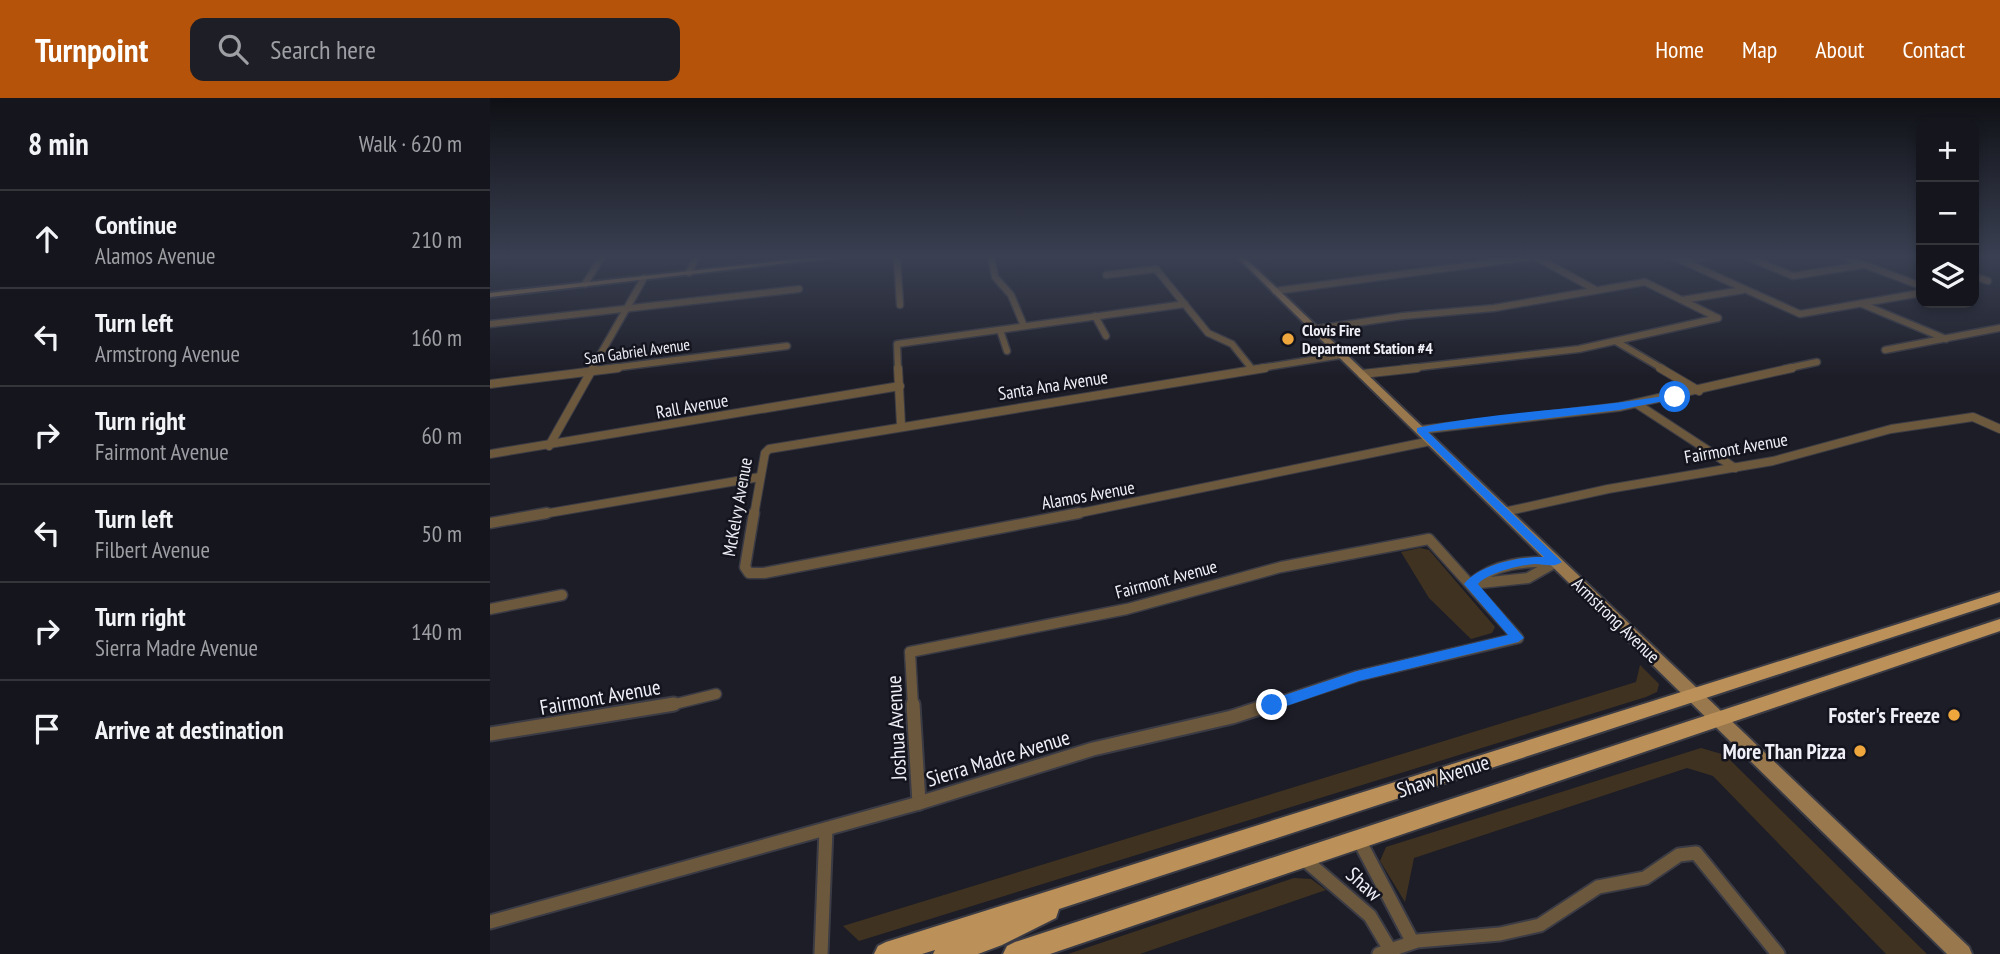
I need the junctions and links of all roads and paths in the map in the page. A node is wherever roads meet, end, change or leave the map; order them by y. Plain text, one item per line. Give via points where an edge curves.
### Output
1 (633, 297) edge
2 (723, 297) edge
3 (899, 297) edge
4 (1013, 297) edge
5 (1179, 297) edge
6 (1282, 297) edge
7 (1552, 297) edge
8 (1676, 297) edge
9 (1699, 297) edge
10 (1762, 297) edge
11 (1897, 297) edge
12 (1682, 300) junction
13 (1860, 303) junction
14 (1185, 304) junction
15 (900, 305) dead end
16 (627, 307) junction
17 (1095, 316) junction
18 (490, 324) edge
19 (1024, 326) junction
20 (2000, 328) edge
21 (1315, 329) junction
22 (1000, 330) junction
23 (1106, 336) dead end
24 (1946, 339) junction
25 (1617, 342) junction
26 (787, 345) dead end
27 (1885, 350) dead end
28 (1007, 351) dead end
29 (1342, 355) junction
30 (1817, 362) dead end
31 (1252, 369) junction
32 (589, 371) junction
33 (1362, 374) junction
34 (490, 384) edge
35 (900, 386) junction
36 (1699, 391) junction
37 (1637, 404) junction
38 (901, 425) junction
39 (2000, 429) edge
40 (1420, 430) junction
41 (1431, 441) junction
42 (549, 446) junction
43 (769, 449) joint
44 (490, 454) edge
45 (1735, 468) junction
46 (760, 477) junction
47 (1504, 512) junction
48 (490, 523) edge
49 (1556, 562) junction
50 (749, 572) joint
51 (1471, 584) junction
52 (562, 595) dead end
53 (2000, 597) edge
54 (490, 609) edge
55 (2000, 625) edge
56 (911, 652) joint
57 (716, 694) dead end
58 (1694, 695) junction
59 (1717, 719) junction
60 (490, 734) edge
61 (919, 803) junction
62 (826, 829) junction
63 (1360, 840) junction
64 (1302, 858) junction
65 (1080, 893) junction
66 (490, 922) edge
67 (1412, 942) junction
68 (1384, 951) edge
69 (821, 954) edge
70 (886, 954) edge
71 (945, 954) edge
72 (1015, 954) edge
73 (1778, 954) edge
74 (1962, 954) edge

1 - 16 street
2 - 16 street
3 - 15 street
4 - 19 street
5 - 14 street
6 - 21 street, Armstrong Avenue
7 - 21 street
8 - 12 street
9 - 12 street
10 - 13 street via 1800,314
11 - 13 street
12 - 25 street via 1718,318
13 - 24 street
14 - 17 street
14 - 31 street via 1208,332 1228,342
16 - 18 street
16 - 32 street
17 - 19 street
17 - 23 street
19 - 22 street
20 - 24 street
21 - 29 street, Armstrong Avenue
22 - 28 street
22 - 35 street via 898,344
24 - 27 street
25 - 33 street
25 - 36 street
26 - 32 street, San Gabriel Avenue
29 - 31 street, Santa Ana Avenue
29 - 33 street, Armstrong Avenue
30 - 36 street
31 - 38 street, Santa Ana Avenue
32 - 34 street, San Gabriel Avenue
32 - 42 street
33 - 40 street, Armstrong Avenue
35 - 38 street
35 - 42 street, Rall Avenue
36 - 37 street
37 - 40 street
37 - 45 street
38 - 43 street, Santa Ana Avenue
39 - 45 street, Fairmont Avenue via 1973,417 1891,429
40 - 41 street, Armstrong Avenue
41 - 47 street, Armstrong Avenue
41 - 50 street, Alamos Avenue via 1151,499 764,573
42 - 44 street, Rall Avenue
43 - 46 street, McKelvy Avenue
45 - 47 street, Fairmont Avenue
46 - 48 street
46 - 50 street, McKelvy Avenue via 745,567
47 - 49 street, Armstrong Avenue
49 - 51 street via 1546,573 1489,585
49 - 51 street via 1533,560 1479,575
49 - 58 street, Armstrong Avenue
51 - 56 street, Fairmont Avenue via 1429,539 1270,570 1127,608
51 - 61 street, Sierra Madre Avenue via 1518,638 1357,676 1245,713 1093,749
52 - 54 street
53 - 58 main road, Shaw Avenue
55 - 59 main road, Shaw Avenue
56 - 61 street, Joshua Avenue
57 - 60 street, Fairmont Avenue
58 - 59 street, Armstrong Avenue
58 - 65 main road, Shaw Avenue
59 - 63 main road, Shaw Avenue
59 - 74 street, Armstrong Avenue
61 - 62 street, Sierra Madre Avenue
62 - 66 street, Sierra Madre Avenue
62 - 69 street
63 - 64 main road, Shaw Avenue
63 - 67 street, Shaw
64 - 68 street, Shaw via 1370,916
64 - 72 main road, Shaw Avenue
65 - 70 main road, Shaw Avenue
65 - 71 main road via 994,937
67 - 68 street
67 - 73 street via 1539,926 1597,887 1647,878 1670,858 1696,853

